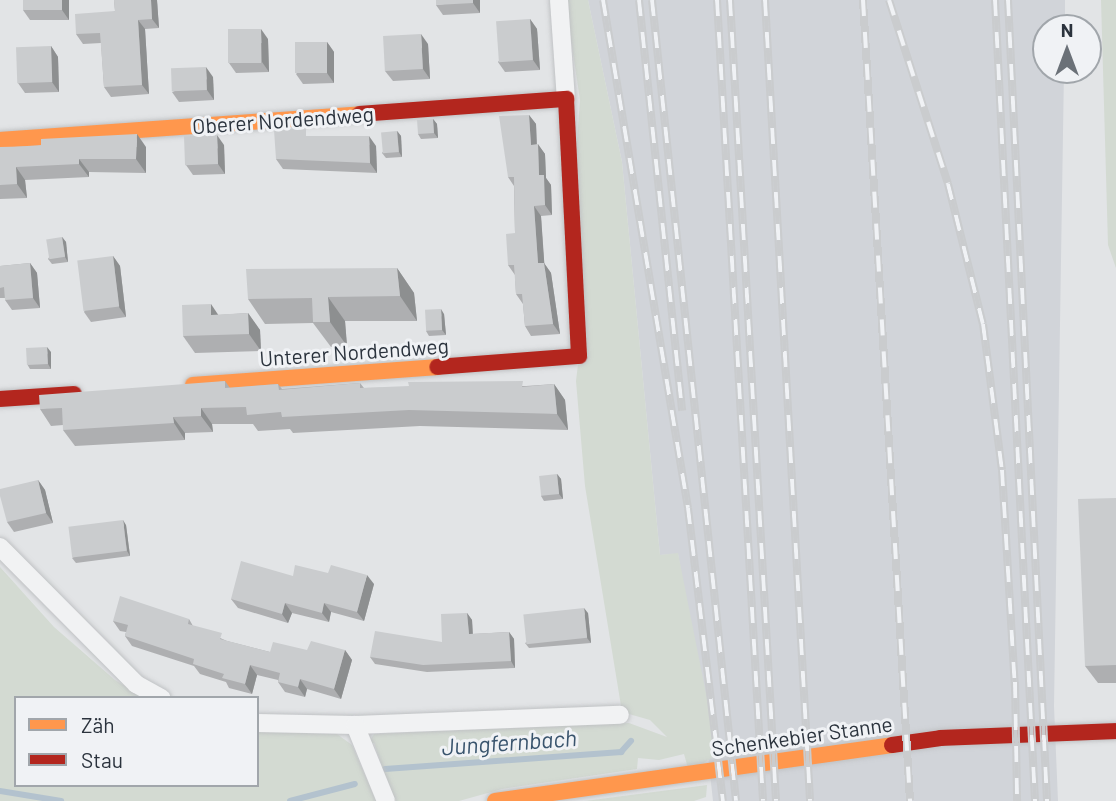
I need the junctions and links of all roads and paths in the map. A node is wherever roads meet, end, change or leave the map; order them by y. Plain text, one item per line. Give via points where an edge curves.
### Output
1 (559, 0) edge
2 (566, 99) junction
3 (0, 141) edge
4 (179, 386) edge
5 (96, 392) edge
6 (0, 400) edge
7 (0, 547) edge
8 (157, 696) edge
9 (620, 715) dead end
10 (259, 723) edge
11 (355, 725) junction
12 (1116, 731) edge
13 (386, 801) edge
14 (495, 801) edge

1 - 2 street
2 - 3 street, Oberer Nordendweg
2 - 4 street, Unterer Nordendweg via 579,356
5 - 6 street
7 - 8 street via 136,684
9 - 11 street
10 - 11 street
11 - 13 street
12 - 14 street, Schenkebier Stanne via 940,738

